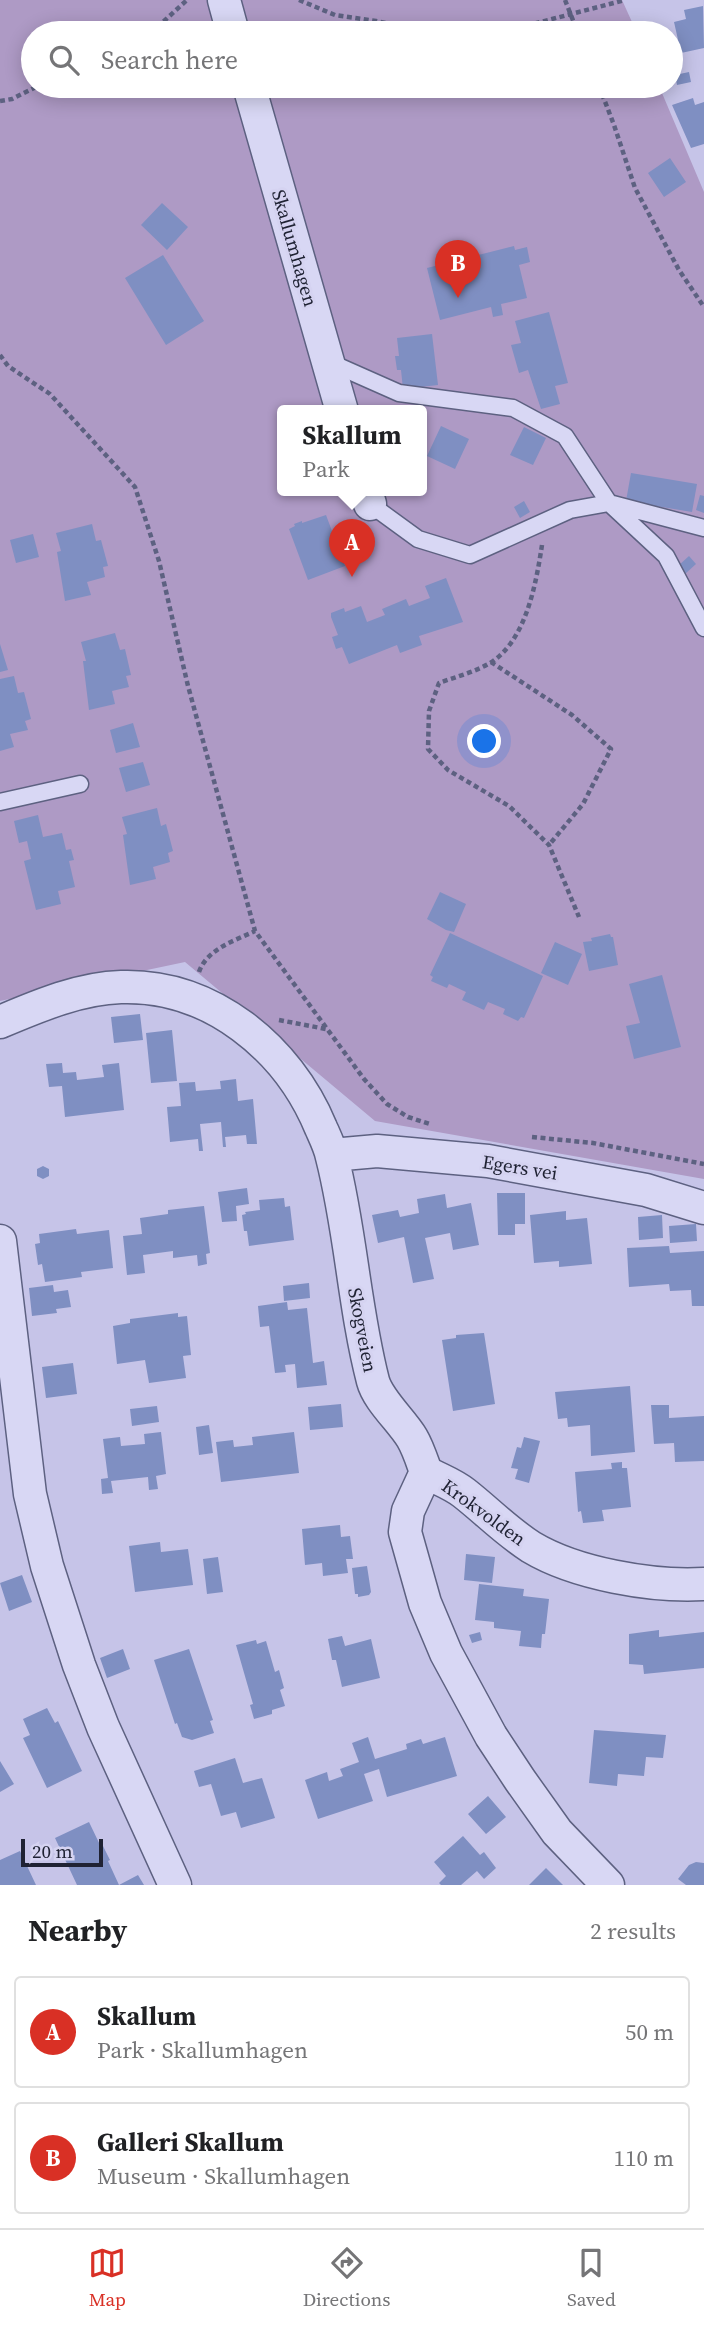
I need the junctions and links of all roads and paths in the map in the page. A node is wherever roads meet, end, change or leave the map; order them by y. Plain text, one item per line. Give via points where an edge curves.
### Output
1 (187, 0) edge
2 (224, 0) edge
3 (299, 0) edge
4 (565, 0) edge
5 (625, 0) edge
6 (570, 14) junction
7 (164, 21) edge
8 (230, 21) edge
9 (376, 21) edge
10 (544, 21) edge
11 (573, 21) edge
12 (21, 94) edge
13 (252, 98) edge
14 (604, 98) edge
15 (0, 102) edge
16 (704, 307) edge
17 (0, 355) edge
18 (327, 361) junction
19 (340, 405) edge
20 (368, 497) edge
21 (609, 503) junction
22 (546, 520) junction
23 (704, 528) edge
24 (704, 628) edge
25 (491, 662) junction
26 (80, 784) dead end
27 (0, 802) edge
28 (548, 845) junction
29 (579, 917) dead end
30 (255, 931) junction
31 (190, 998) junction
32 (0, 1022) edge
33 (442, 1128) dead end
34 (524, 1136) dead end
35 (332, 1155) junction
36 (704, 1164) edge
37 (704, 1208) edge
38 (0, 1241) edge
39 (426, 1472) junction
40 (704, 1584) edge
41 (175, 1885) edge
42 (608, 1885) edge

1 - 7 path
2 - 8 street
3 - 9 path via 335,15
4 - 6 path
5 - 6 path
6 - 10 path
6 - 11 path
12 - 15 path
13 - 18 street, Skallumhagen
14 - 16 path via 635,188
17 - 30 path via 8,366 50,394 135,487 159,561
18 - 19 street, Skallumhagen
18 - 21 lane via 399,393 513,408 565,436
20 - 22 lane via 418,539 470,555
21 - 22 lane
21 - 23 lane
21 - 24 lane via 666,556
22 - 25 path via 534,592 512,642
25 - 28 path via 572,715 611,749 583,804
25 - 28 path via 439,683 429,711 428,749 448,770 509,806
26 - 27 lane
28 - 29 path
30 - 31 path via 217,948 202,963
30 - 33 path via 387,1104 408,1117
31 - 32 street, Skogveien via 152,988 120,987 69,996
31 - 35 street, Skogveien via 240,1024 269,1048 315,1113
34 - 36 path via 593,1143
35 - 37 street, Egers vei via 377,1151 488,1161 646,1190
35 - 39 street, Skogveien via 374,1386 413,1439
38 - 41 street via 30,1494 47,1566 103,1727
39 - 40 street, Krokvolden via 463,1492 503,1528 561,1560 633,1580
39 - 42 street via 408,1511 405,1532 425,1603 446,1653 491,1736 549,1821

